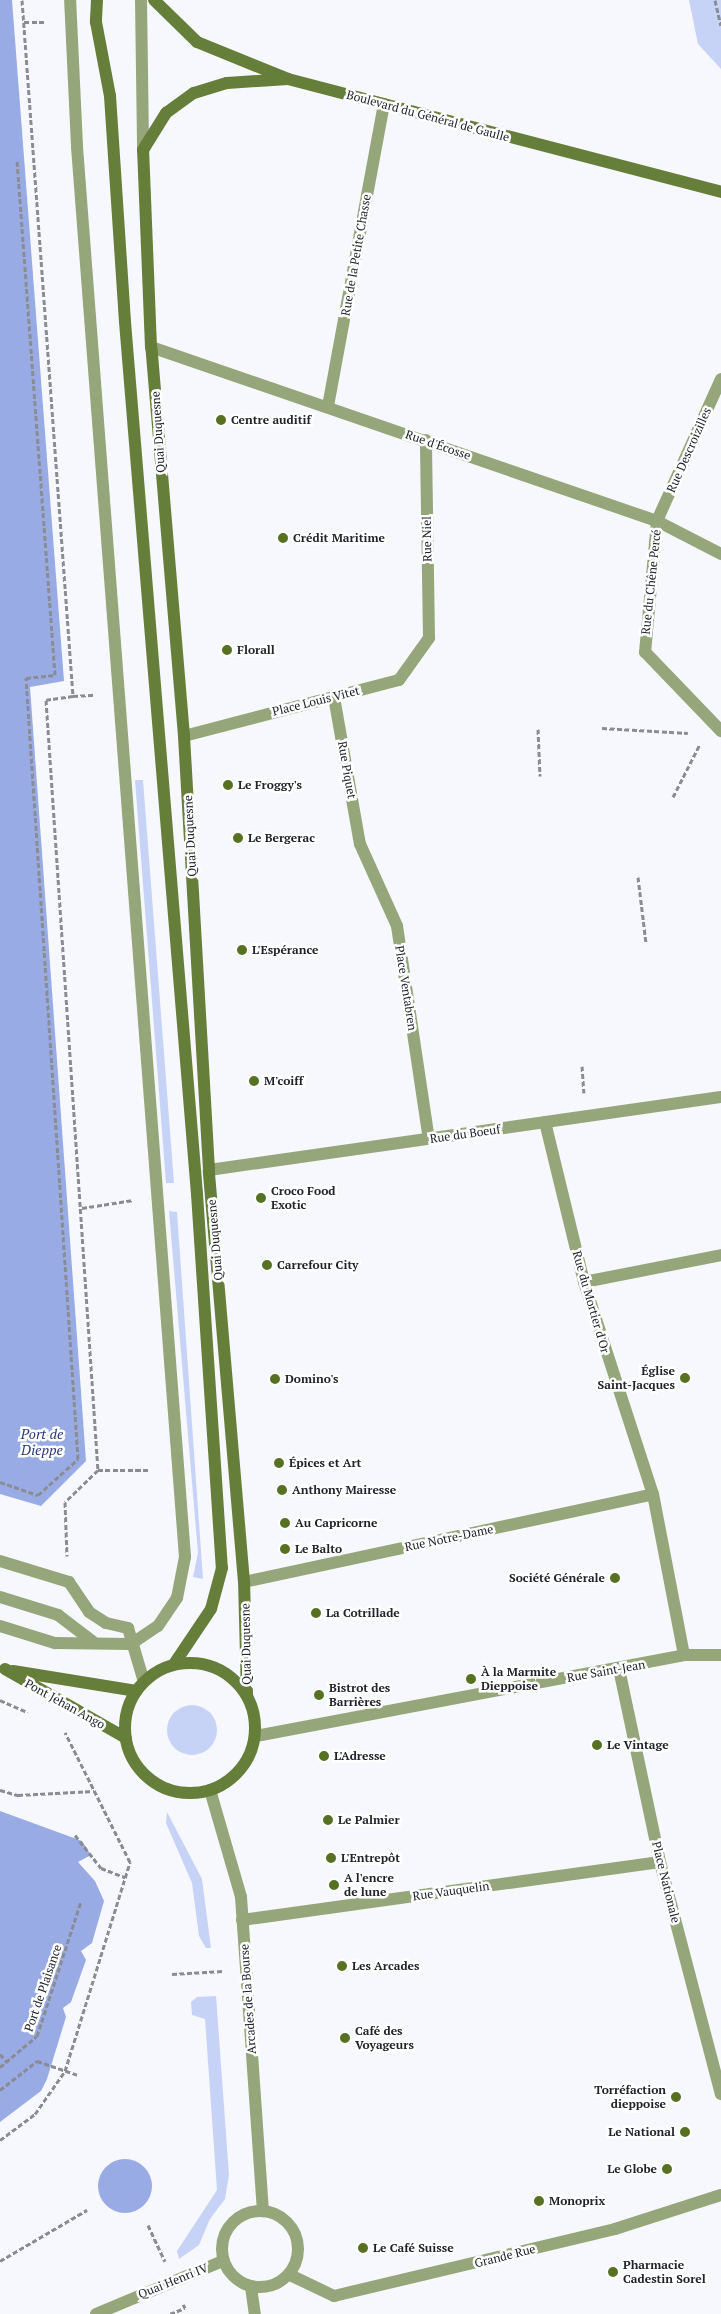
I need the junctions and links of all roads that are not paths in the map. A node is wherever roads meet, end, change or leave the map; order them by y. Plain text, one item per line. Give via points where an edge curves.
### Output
1 (70, 0) edge
2 (97, 0) edge
3 (141, 0) edge
4 (154, 0) edge
5 (288, 79) junction
6 (384, 104) junction
7 (143, 150) junction
8 (721, 192) edge
9 (151, 347) junction
10 (721, 379) edge
11 (328, 406) junction
12 (426, 440) junction
13 (657, 521) junction
14 (721, 554) edge
15 (429, 638) joint
16 (334, 696) junction
17 (721, 732) edge
18 (184, 736) junction
19 (360, 844) joint
20 (721, 1097) edge
21 (545, 1122) junction
22 (429, 1139) junction
23 (209, 1170) junction
24 (721, 1256) edge
25 (584, 1282) junction
26 (653, 1494) junction
27 (0, 1561) edge
28 (244, 1582) junction
29 (0, 1597) edge
30 (0, 1626) edge
31 (92, 1641) junction
32 (131, 1644) junction
33 (684, 1655) junction
34 (721, 1655) edge
35 (174, 1664) junction
36 (2, 1669) edge
37 (619, 1669) junction
38 (140, 1686) junction
39 (247, 1694) junction
40 (256, 1736) junction
41 (126, 1738) junction
42 (210, 1790) junction
43 (660, 1862) junction
44 (242, 1920) junction
45 (721, 2094) edge
46 (721, 2194) edge
47 (263, 2211) junction
48 (223, 2261) junction
49 (290, 2274) junction
50 (251, 2287) junction
51 (96, 2314) edge
52 (255, 2314) edge

1 - 32 street via 185,1557 177,1598 158,1626
2 - 35 main road, Quai Duquesne via 96,22 110,96 125,322 197,1194 222,1568 211,1610
3 - 7 street
4 - 5 main road, Boulevard du Général de Gaulle via 197,42
5 - 6 main road, Boulevard du Général de Gaulle
5 - 7 main road via 226,83 194,93 166,113
6 - 8 main road, Boulevard du Général de Gaulle
6 - 11 street, Rue de la Petite Chasse
7 - 9 main road, Quai Duquesne
9 - 11 street, Rue d'Écosse
9 - 18 main road, Quai Duquesne
10 - 13 street, Rue Descroizilles
11 - 12 street, Rue d'Écosse
12 - 13 street, Rue d'Écosse
12 - 15 street, Rue Niel
13 - 14 street, Rue d'Écosse
13 - 17 street, Rue du Chêne Percé via 645,652
15 - 16 street, Place Louis Vitet via 399,680
16 - 18 street, Place Louis Vitet
16 - 19 street, Rue Piquet
18 - 23 main road, Quai Duquesne
19 - 22 street, Place Ventabren via 397,926
20 - 21 street, Rue du Boeuf
21 - 22 street, Rue du Boeuf
21 - 25 street, Rue du Mortier d'Or
22 - 23 street, Rue du Boeuf
23 - 28 main road, Quai Duquesne
24 - 25 street
25 - 26 street, Rue du Mortier d'Or
26 - 28 street, Rue Notre-Dame
26 - 33 street, Rue du Mortier d'Or
27 - 32 street via 69,1582 89,1612 106,1623 128,1628
28 - 39 main road, Quai Duquesne
29 - 31 street via 58,1615
30 - 31 street via 55,1643
31 - 32 street
32 - 38 street
33 - 34 street, Rue Saint-Jean
33 - 37 street, Rue Saint-Jean
35 - 38 main road
35 - 39 main road via 195,1662 216,1667
36 - 38 main road, Pont Jehan Ango
36 - 41 main road, Pont Jehan Ango
37 - 40 street, Rue Saint-Jean
37 - 43 street, Place Nationale
38 - 41 main road via 125,1722
39 - 40 main road
40 - 42 main road via 241,1770
41 - 42 main road via 135,1762 152,1780 180,1792
42 - 44 street, Arcades de la Bourse via 240,1897
43 - 44 street, Rue Vauquelin
43 - 45 street, Place Nationale
44 - 47 street, Arcades de la Bourse
46 - 49 street, Grande Rue via 615,2229 334,2296
47 - 48 street via 241,2216 231,2224 222,2248
47 - 49 street via 284,2219 297,2240 296,2264
48 - 50 street via 239,2282
48 - 51 street, Quai Henri IV
49 - 50 street via 272,2286
50 - 52 street

